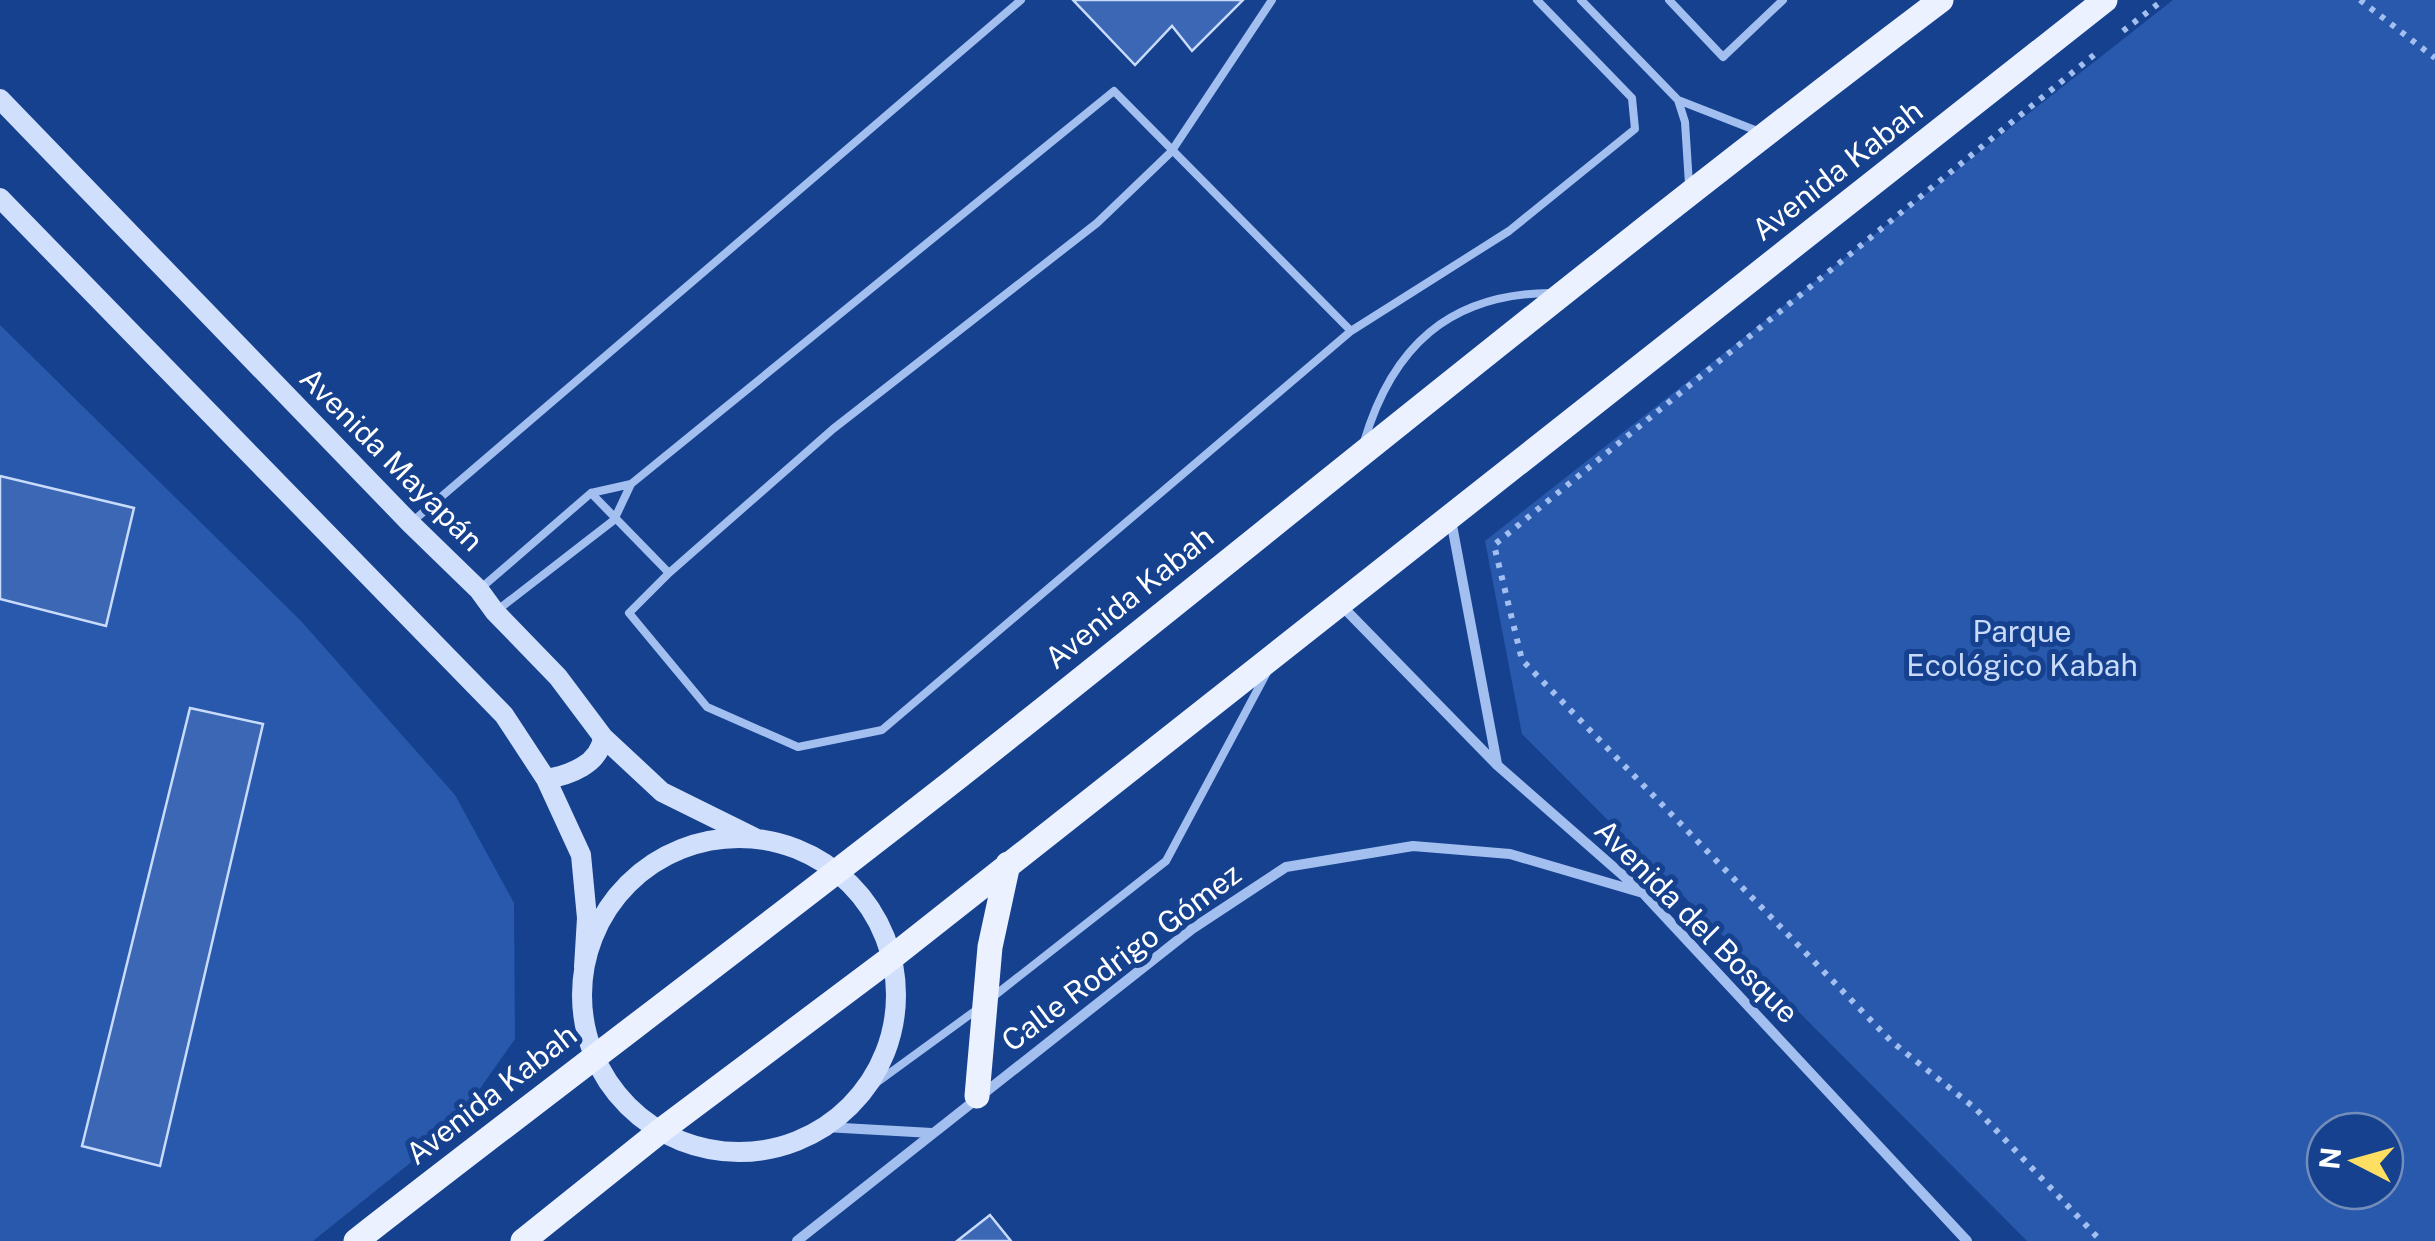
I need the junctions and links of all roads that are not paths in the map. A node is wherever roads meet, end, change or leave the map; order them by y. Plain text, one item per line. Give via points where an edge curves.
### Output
1 (1021, 0) edge
2 (1272, 0) edge
3 (1537, 0) edge
4 (1582, 0) edge
5 (1669, 0) edge
6 (1783, 0) edge
7 (1941, 0) edge
8 (2105, 0) edge
9 (0, 99) edge
10 (1678, 100) junction
11 (1764, 134) junction
12 (1172, 152) junction
13 (1689, 193) junction
14 (0, 198) edge
15 (1565, 293) junction
16 (1350, 330) junction
17 (1362, 452) junction
18 (631, 484) junction
19 (591, 493) junction
20 (1450, 516) junction
21 (614, 520) junction
22 (410, 523) junction
23 (669, 573) junction
24 (479, 590) junction
25 (1340, 603) junction
26 (495, 612) junction
27 (1277, 652) junction
28 (603, 737) junction
29 (1497, 765) junction
30 (546, 779) junction
31 (755, 838) junction
32 (1008, 864) junction
33 (836, 870) junction
34 (1643, 893) junction
35 (891, 958) junction
36 (584, 967) junction
37 (984, 1004) junction
38 (593, 1056) junction
39 (862, 1094) junction
40 (978, 1096) junction
41 (825, 1126) junction
42 (660, 1132) junction
43 (932, 1134) junction
44 (356, 1241) edge
45 (523, 1241) edge
46 (797, 1241) edge
47 (1966, 1241) edge

1 - 22 lane
2 - 12 lane
3 - 16 lane via 1632,98 1635,129 1509,231
4 - 10 lane
5 - 6 lane via 1723,57
7 - 11 main road, Avenida Kabah
8 - 20 main road, Avenida Kabah
9 - 22 street, Avenida Mayapán
10 - 11 lane
10 - 13 lane via 1686,122
11 - 13 main road, Avenida Kabah
12 - 16 lane
12 - 18 lane via 1114,90
12 - 23 lane via 1097,223 833,429
13 - 15 main road, Avenida Kabah
14 - 30 street via 504,715
15 - 17 main road, Avenida Kabah
15 - 17 lane via 1487,300 1425,334 1384,388
16 - 23 lane via 882,730 798,748 707,707 629,612
17 - 33 main road, Avenida Kabah
18 - 19 lane
18 - 21 lane
19 - 21 lane
19 - 24 lane
20 - 25 main road, Avenida Kabah
20 - 29 street
21 - 23 lane
21 - 26 lane
22 - 24 street, Avenida Mayapán
24 - 26 street, Avenida Mayapán
25 - 27 main road, Avenida Kabah
25 - 29 street, Avenida del Bosque
26 - 28 street, Avenida Mayapán via 558,677
27 - 32 main road, Avenida Kabah
27 - 37 lane via 1166,862
28 - 30 street via 602,749 587,763
28 - 31 street, Avenida Mayapán via 662,792
29 - 34 street, Avenida del Bosque
30 - 36 street via 581,855
31 - 33 street via 798,848
31 - 36 street via 708,840 651,865 626,884 598,922
32 - 35 main road, Avenida Kabah
32 - 37 main road
33 - 35 street via 880,924
33 - 38 main road, Avenida Kabah
34 - 40 street, Calle Rodrigo Gómez via 1510,854 1413,846 1286,867 1192,928
34 - 47 street, Avenida del Bosque
35 - 39 street via 894,1017 883,1058
35 - 42 main road, Avenida Kabah
36 - 38 street via 582,1012
37 - 39 lane
37 - 40 main road
38 - 42 street via 618,1097
38 - 44 main road, Avenida Kabah
39 - 41 street
40 - 43 street, Calle Rodrigo Gómez
41 - 42 street via 797,1142 748,1153 700,1148
41 - 43 street
42 - 45 main road, Avenida Kabah
43 - 46 street, Calle Rodrigo Gómez

